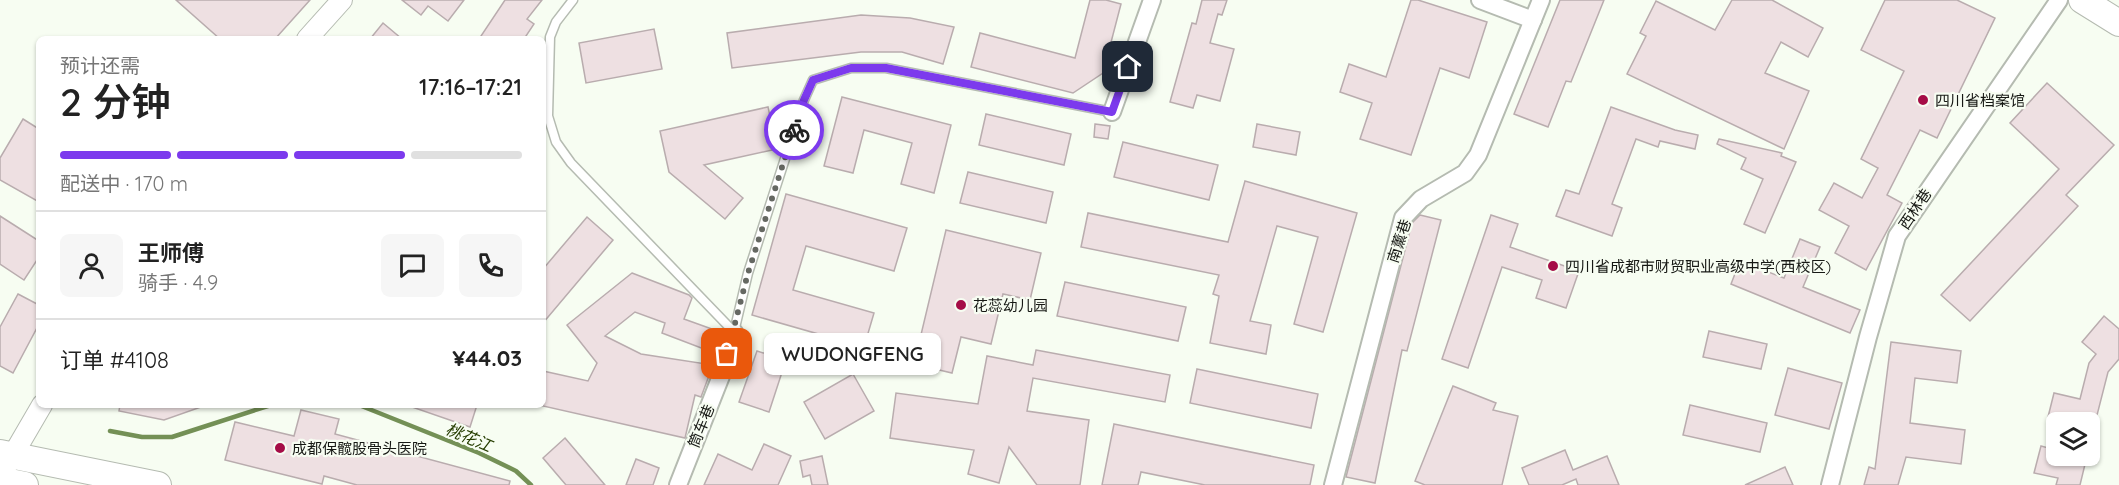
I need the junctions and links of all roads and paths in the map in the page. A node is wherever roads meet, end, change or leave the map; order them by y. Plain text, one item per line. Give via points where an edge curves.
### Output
1 (342, 0) edge
2 (573, 0) edge
3 (1152, 0) edge
4 (1480, 0) edge
5 (1541, 0) edge
6 (2059, 0) edge
7 (2082, 0) edge
8 (1533, 20) junction
9 (2119, 23) edge
10 (310, 36) edge
11 (1112, 112) joint
12 (734, 332) junction
13 (40, 408) edge
14 (4, 461) edge
15 (0, 480) edge
16 (25, 485) edge
17 (158, 485) edge
18 (678, 485) edge
19 (1333, 485) edge
20 (1830, 485) edge

1 - 10 street
2 - 12 lane via 550,37 548,116 556,142 571,163
3 - 11 street
4 - 8 street
5 - 8 street, 南薰巷
6 - 20 street, 西林巷 via 1897,236
7 - 9 main road
8 - 19 street, 南薰巷 via 1478,155 1465,173 1421,200 1403,219
11 - 12 lane via 886,68 851,68 813,80 748,273
12 - 18 street, 筒车巷
13 - 14 street
14 - 17 main road
15 - 16 main road

